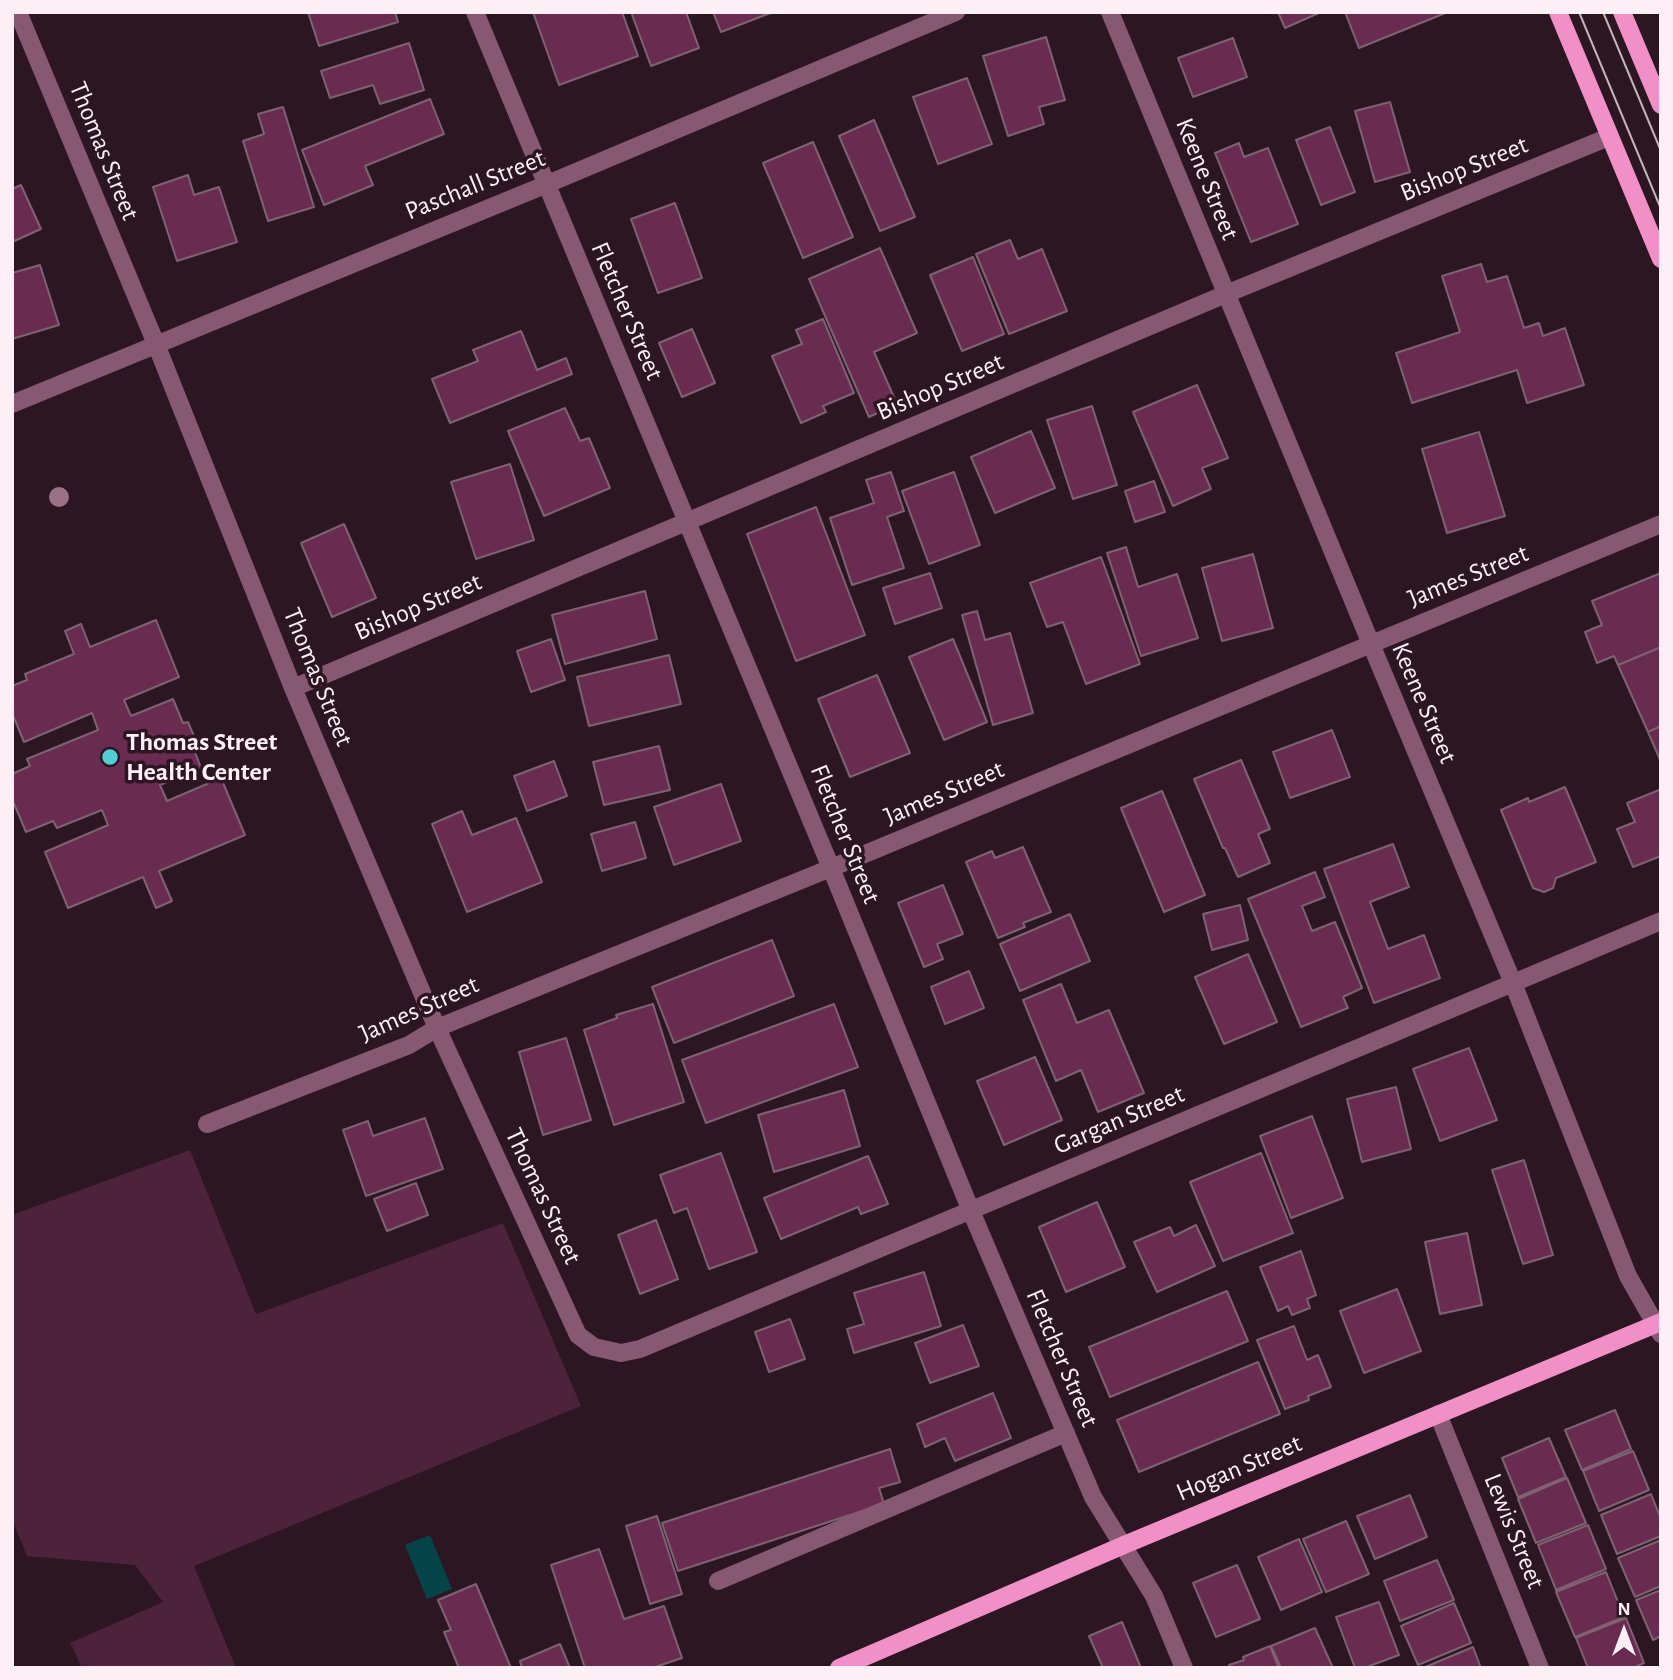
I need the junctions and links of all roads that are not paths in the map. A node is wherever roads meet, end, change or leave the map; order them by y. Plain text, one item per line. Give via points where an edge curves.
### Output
1 (18, 12) edge
2 (475, 12) edge
3 (956, 12) edge
4 (1110, 12) edge
5 (1558, 12) edge
6 (1622, 12) edge
7 (1661, 105) edge
8 (1609, 137) junction
9 (545, 185) junction
10 (1661, 259) edge
11 (1226, 294) junction
12 (156, 344) junction
13 (12, 404) edge
14 (687, 523) junction
15 (1661, 524) edge
16 (1371, 644) junction
17 (293, 688) junction
18 (831, 868) junction
19 (1661, 921) edge
20 (1513, 983) junction
21 (437, 1028) junction
22 (208, 1124) dead end
23 (971, 1211) junction
24 (1659, 1327) edge
25 (594, 1347) joint
26 (1438, 1414) junction
27 (1066, 1433) junction
28 (1124, 1545) junction
29 (718, 1581) dead end
30 (839, 1668) edge
31 (1184, 1668) edge
32 (1540, 1668) edge

1 - 12 street, Thomas Street
2 - 9 street, Fletcher Street
3 - 9 street, Paschall Street
4 - 11 street, Keene Street
5 - 8 main road
6 - 7 main road
8 - 10 main road
8 - 11 street, Bishop Street
9 - 12 street, Paschall Street
9 - 14 street, Fletcher Street
11 - 14 street, Bishop Street
11 - 16 street, Keene Street
12 - 13 street, Paschall Street
12 - 17 street, Thomas Street
14 - 17 street, Bishop Street
14 - 18 street, Fletcher Street
15 - 16 street, James Street
16 - 18 street, James Street
16 - 20 street, Keene Street
17 - 21 street, Thomas Street
18 - 21 street, James Street
18 - 23 street, Fletcher Street
19 - 20 street, Gargan Street
20 - 23 street, Gargan Street
20 - 24 street, Keene Street via 1628,1276
21 - 22 street, James Street via 409,1045
21 - 25 street, Thomas Street via 578,1335
23 - 25 street, Gargan Street via 640,1349 621,1353
23 - 27 street, Fletcher Street
24 - 26 main road, Hogan Street
26 - 28 main road, Hogan Street
26 - 32 street, Lewis Street
27 - 28 street, Fletcher Street via 1093,1497
27 - 29 street
28 - 30 main road, Hogan Street
28 - 31 street, Fletcher Street via 1154,1596

